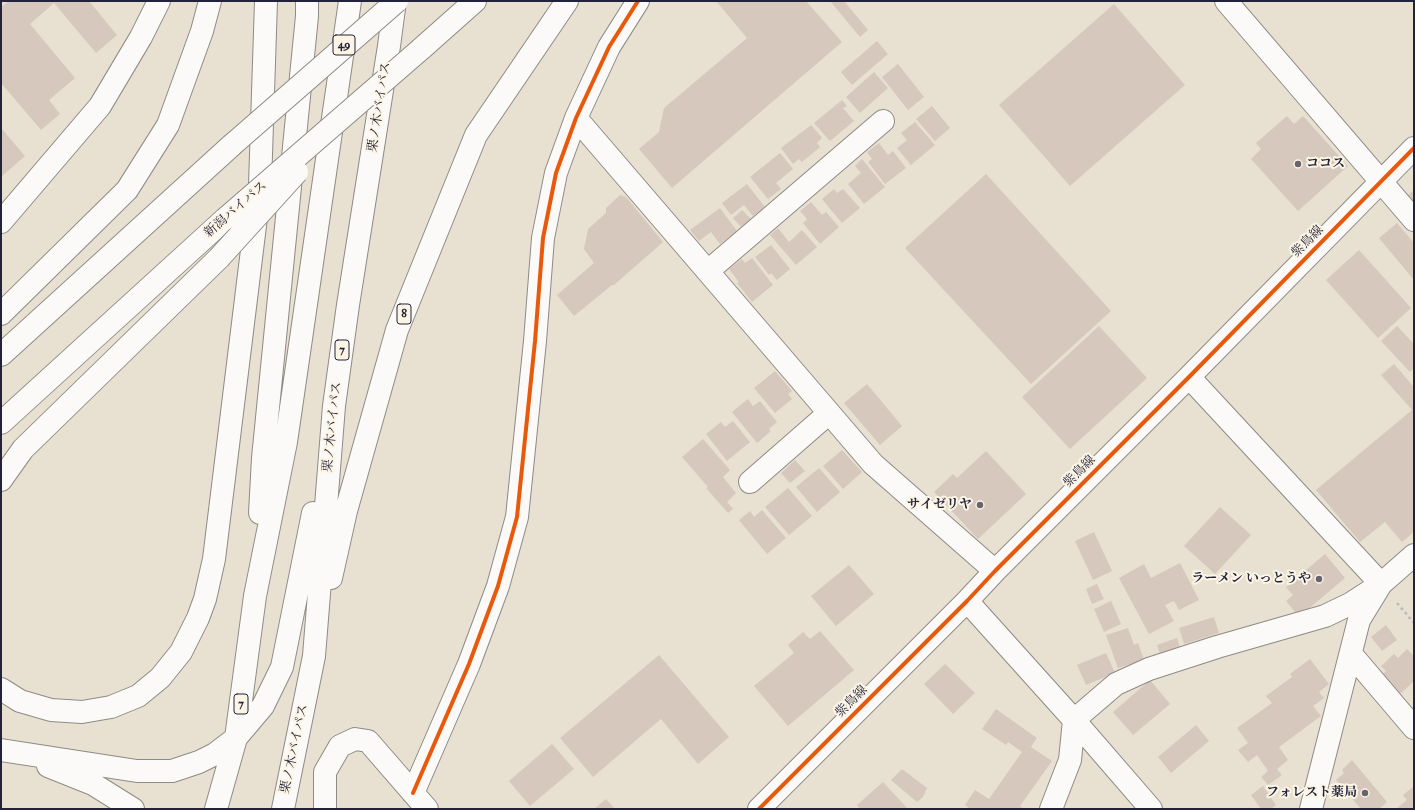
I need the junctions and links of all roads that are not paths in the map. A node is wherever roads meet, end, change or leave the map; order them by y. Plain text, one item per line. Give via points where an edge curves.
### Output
1 (159, 1) edge
2 (210, 1) edge
3 (266, 1) edge
4 (307, 1) edge
5 (350, 1) edge
6 (379, 1) edge
7 (396, 1) edge
8 (475, 1) edge
9 (567, 1) edge
10 (638, 1) edge
11 (1226, 1) edge
12 (328, 62) junction
13 (337, 90) joint
14 (362, 100) junction
15 (576, 118) junction
16 (883, 121) dead end
17 (1414, 148) edge
18 (1381, 182) junction
19 (1414, 220) edge
20 (1, 222) edge
21 (708, 271) junction
22 (1, 314) edge
23 (1, 355) edge
24 (1189, 377) junction
25 (334, 406) junction
26 (829, 413) junction
27 (1, 423) edge
28 (1, 480) edge
29 (750, 482) dead end
30 (1414, 555) edge
31 (995, 571) junction
32 (1381, 584) junction
33 (255, 596) junction
34 (967, 601) junction
35 (1351, 654) junction
36 (314, 656) junction
37 (1, 689) edge
38 (1074, 720) junction
39 (1414, 728) edge
40 (236, 738) junction
41 (7, 751) edge
42 (420, 801) edge
43 (132, 809) edge
44 (216, 809) edge
45 (283, 809) edge
46 (325, 809) edge
47 (759, 809) edge
48 (1051, 809) edge
49 (1151, 809) edge
50 (1311, 809) edge

1 - 20 main road via 100,106
2 - 22 main road via 202,31 168,125 127,190
3 - 37 main road via 260,185 214,560 198,618 181,652 160,678 138,696 111,707 82,712 51,710 20,701
4 - 33 main road via 263,458
5 - 13 main road, 49
6 - 12 main road, bridge
7 - 12 main road, bridge
7 - 25 main road, 栗ノ木バイパス / 7
8 - 14 main road, 新潟バイパス, bridge
9 - 36 main road, 8 via 476,135 397,330 346,511
10 - 15 main road via 609,47
11 - 18 main road
12 - 23 main road, bridge via 232,145
13 - 33 main road, 7 via 286,442
14 - 27 main road, 新潟バイパス, bridge via 225,219
14 - 28 main road, bridge via 219,258 23,449
15 - 21 main road
15 - 42 main road via 556,173 543,238 517,517 498,586
16 - 21 main road
17 - 18 main road, 紫鳥線
18 - 19 main road
18 - 24 main road, 紫鳥線
21 - 26 main road
24 - 31 main road, 紫鳥線
24 - 32 main road
25 - 36 main road, 栗ノ木バイパス / 7
25 - 40 main road via 282,667 262,706
26 - 29 main road
26 - 31 main road via 873,464
30 - 32 main road
31 - 34 main road, 紫鳥線
32 - 35 main road via 1359,620
32 - 38 main road via 1325,616 1149,669 1116,684
33 - 40 main road, 7
34 - 38 main road
34 - 47 main road, 紫鳥線
35 - 39 main road
35 - 50 main road
36 - 45 main road, 栗ノ木バイパス / 7
38 - 48 main road via 1070,760
38 - 49 main road
40 - 41 main road via 215,754 172,771 137,771
40 - 44 main road, 7
41 - 43 main road via 93,784
42 - 46 main road via 368,741 355,739 340,746 325,772

